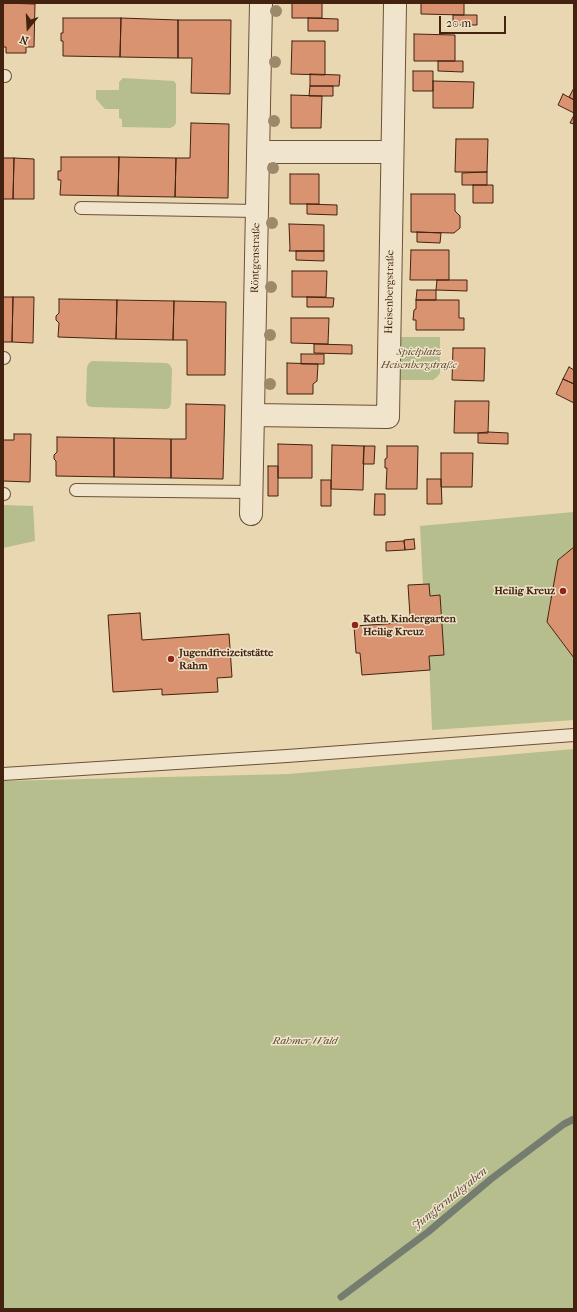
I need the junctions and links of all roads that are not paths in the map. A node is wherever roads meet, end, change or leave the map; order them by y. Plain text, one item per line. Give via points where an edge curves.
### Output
1 (261, 3) edge
2 (395, 5) dead end
3 (258, 152) junction
4 (392, 152) junction
5 (81, 208) dead end
6 (257, 211) junction
7 (253, 415) junction
8 (76, 490) dead end
9 (252, 492) junction
10 (251, 514) dead end
11 (574, 735) edge
12 (3, 774) edge

1 - 3 street, Röntgenstraße
2 - 4 street, Heisenbergstraße
3 - 4 street
3 - 6 street, Röntgenstraße
4 - 7 street, Heisenbergstraße via 388,417
5 - 6 lane
6 - 7 street, Röntgenstraße
7 - 9 street, Röntgenstraße
8 - 9 lane
9 - 10 street, Röntgenstraße
11 - 12 lane

